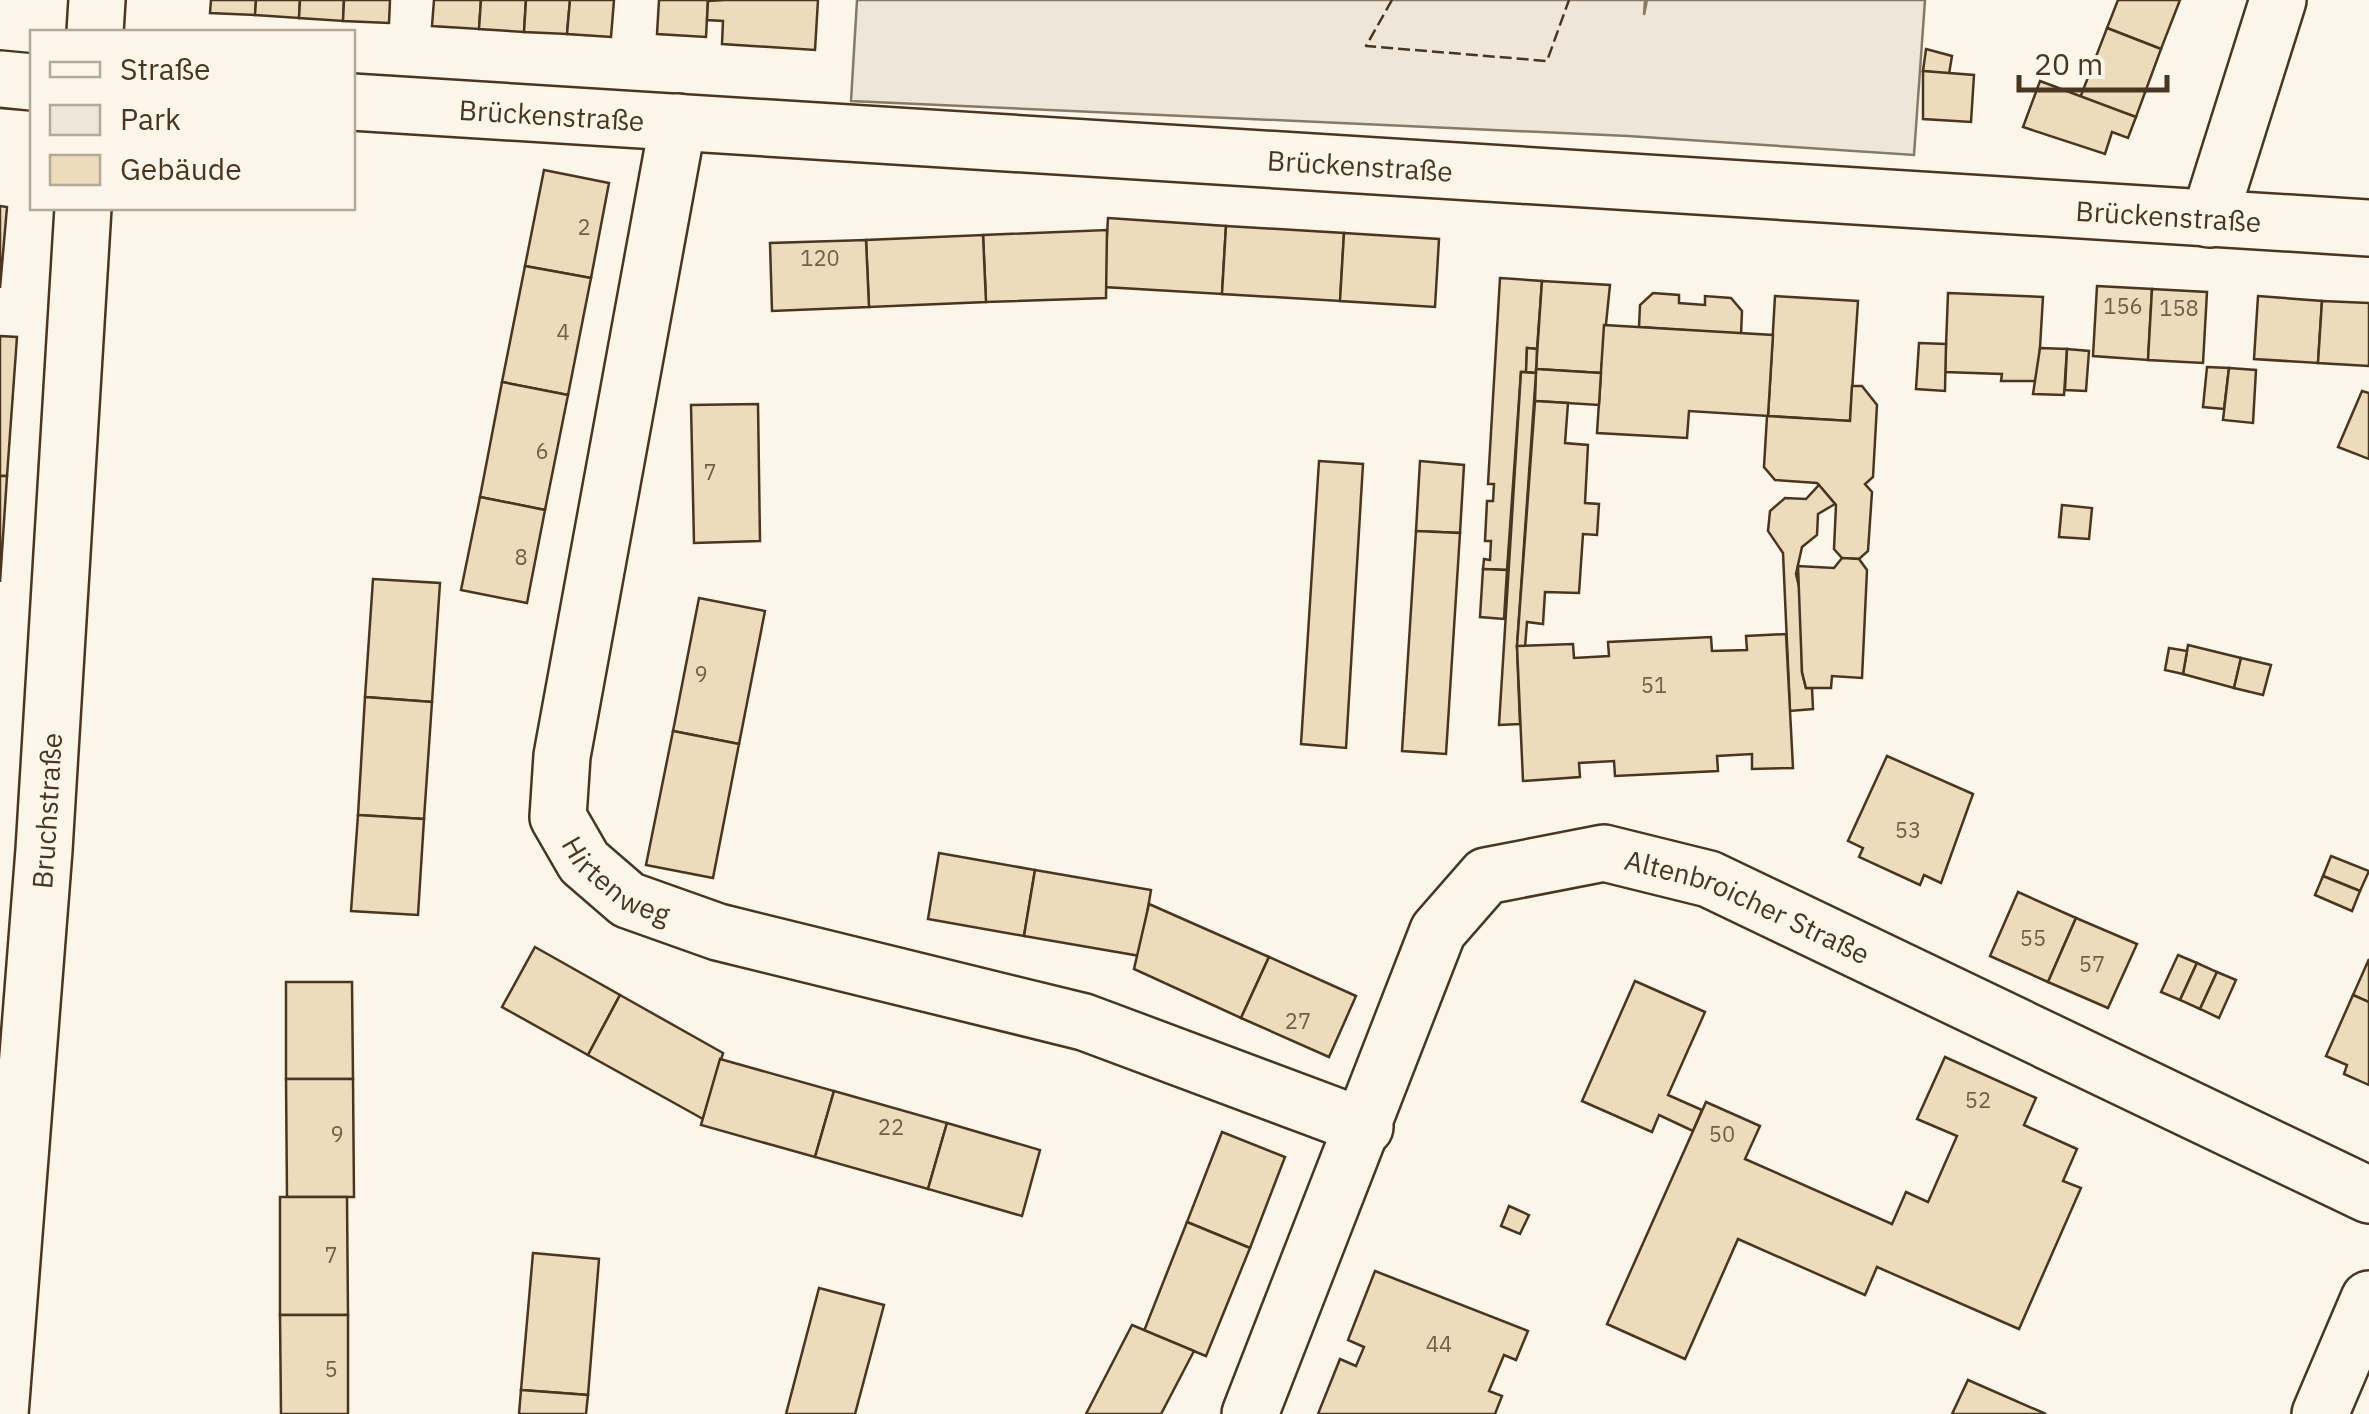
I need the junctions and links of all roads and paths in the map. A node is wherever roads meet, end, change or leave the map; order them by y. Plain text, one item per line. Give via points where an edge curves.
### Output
1 (97, 0) edge
2 (2278, 0) edge
3 (94, 30) edge
4 (0, 79) edge
5 (30, 82) edge
6 (355, 102) edge
7 (678, 122) junction
8 (84, 210) edge
9 (2209, 219) junction
10 (2369, 228) edge
11 (1365, 1127) junction
12 (2369, 1195) edge
13 (2369, 1299) edge
14 (0, 1414) edge
15 (1250, 1414) edge
16 (2320, 1414) edge

1 - 3 street
2 - 9 street
4 - 5 street
6 - 7 street, Brückenstraße
7 - 9 street, Brückenstraße
7 - 11 street, Hirtenweg via 562,756 558,817 584,862 628,900 718,932 1084,1022
8 - 14 street, Bruchstraße
9 - 10 street, Brückenstraße
11 - 12 street, Altenbroicher Straße via 1438,931 1486,876 1604,853 1709,879
11 - 15 street, Altenbroicher Straße
13 - 16 street

